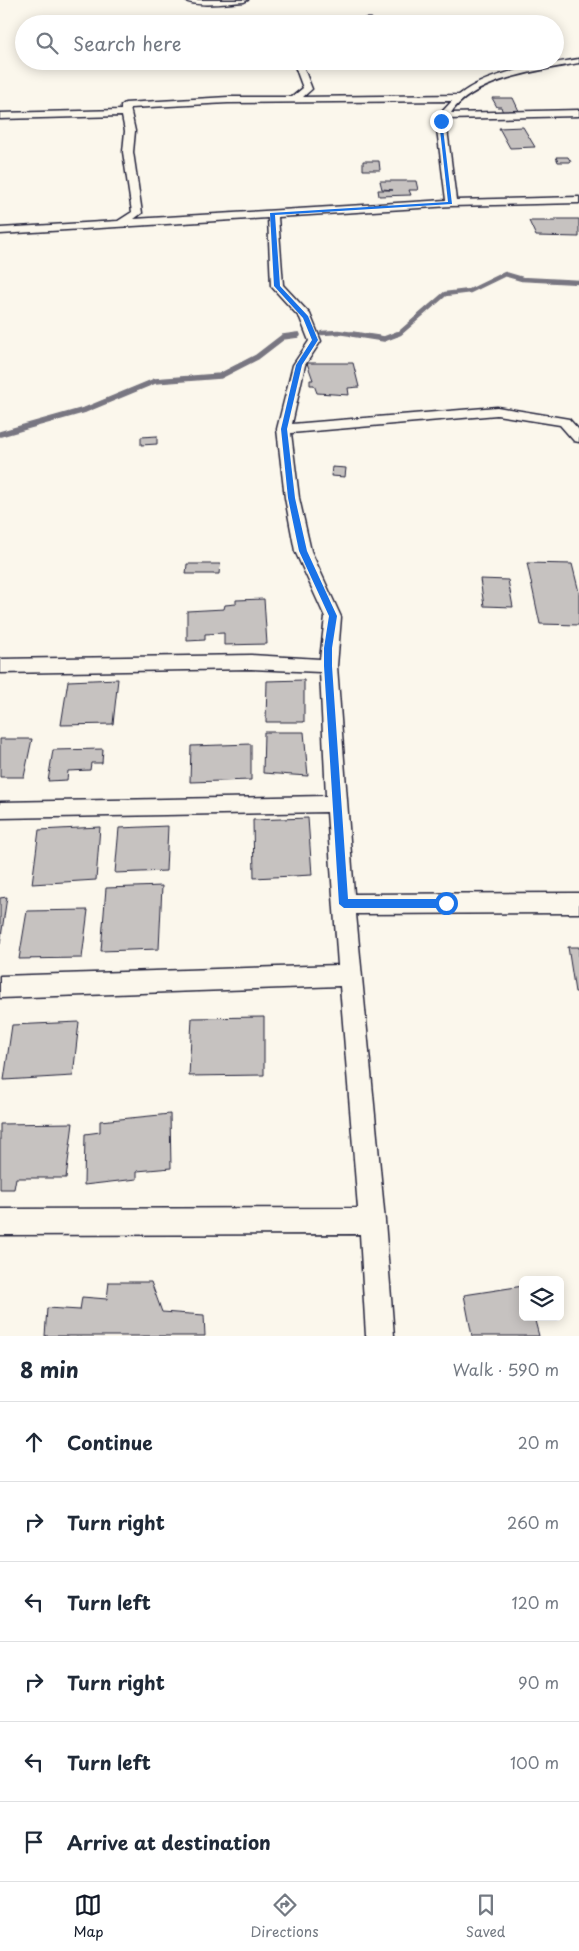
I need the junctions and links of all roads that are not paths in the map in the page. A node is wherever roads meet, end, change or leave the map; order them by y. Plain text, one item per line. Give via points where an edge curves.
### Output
1 (188, 0) edge
2 (244, 0) edge
3 (579, 61) edge
4 (564, 64) edge
5 (301, 70) edge
6 (539, 70) edge
7 (460, 98) junction
8 (294, 100) junction
9 (126, 113) junction
10 (579, 113) edge
11 (0, 116) edge
12 (443, 116) junction
13 (579, 200) edge
14 (451, 203) junction
15 (273, 213) junction
16 (121, 223) junction
17 (0, 231) edge
18 (284, 429) junction
19 (579, 438) edge
20 (0, 666) edge
21 (328, 666) junction
22 (336, 804) junction
23 (0, 810) edge
24 (579, 903) edge
25 (344, 904) junction
26 (350, 975) junction
27 (0, 987) edge
28 (372, 1221) junction
29 (0, 1222) edge
30 (380, 1336) edge

1 - 2 street
3 - 4 street
5 - 8 street via 308,89
6 - 7 street via 503,78
7 - 8 street
7 - 12 street
8 - 9 street via 125,106
9 - 11 street
9 - 16 street via 137,213
10 - 12 street
12 - 14 street
13 - 14 street
14 - 15 street
15 - 16 street
15 - 18 street via 277,286 306,317 315,340 299,365
16 - 17 street
18 - 19 street via 497,411 564,422
18 - 21 street via 292,498 303,551 333,616
20 - 21 street via 251,662
21 - 22 street
22 - 23 street
22 - 25 street
24 - 25 street
25 - 26 street
26 - 27 street
26 - 28 street
28 - 29 street
28 - 30 street

